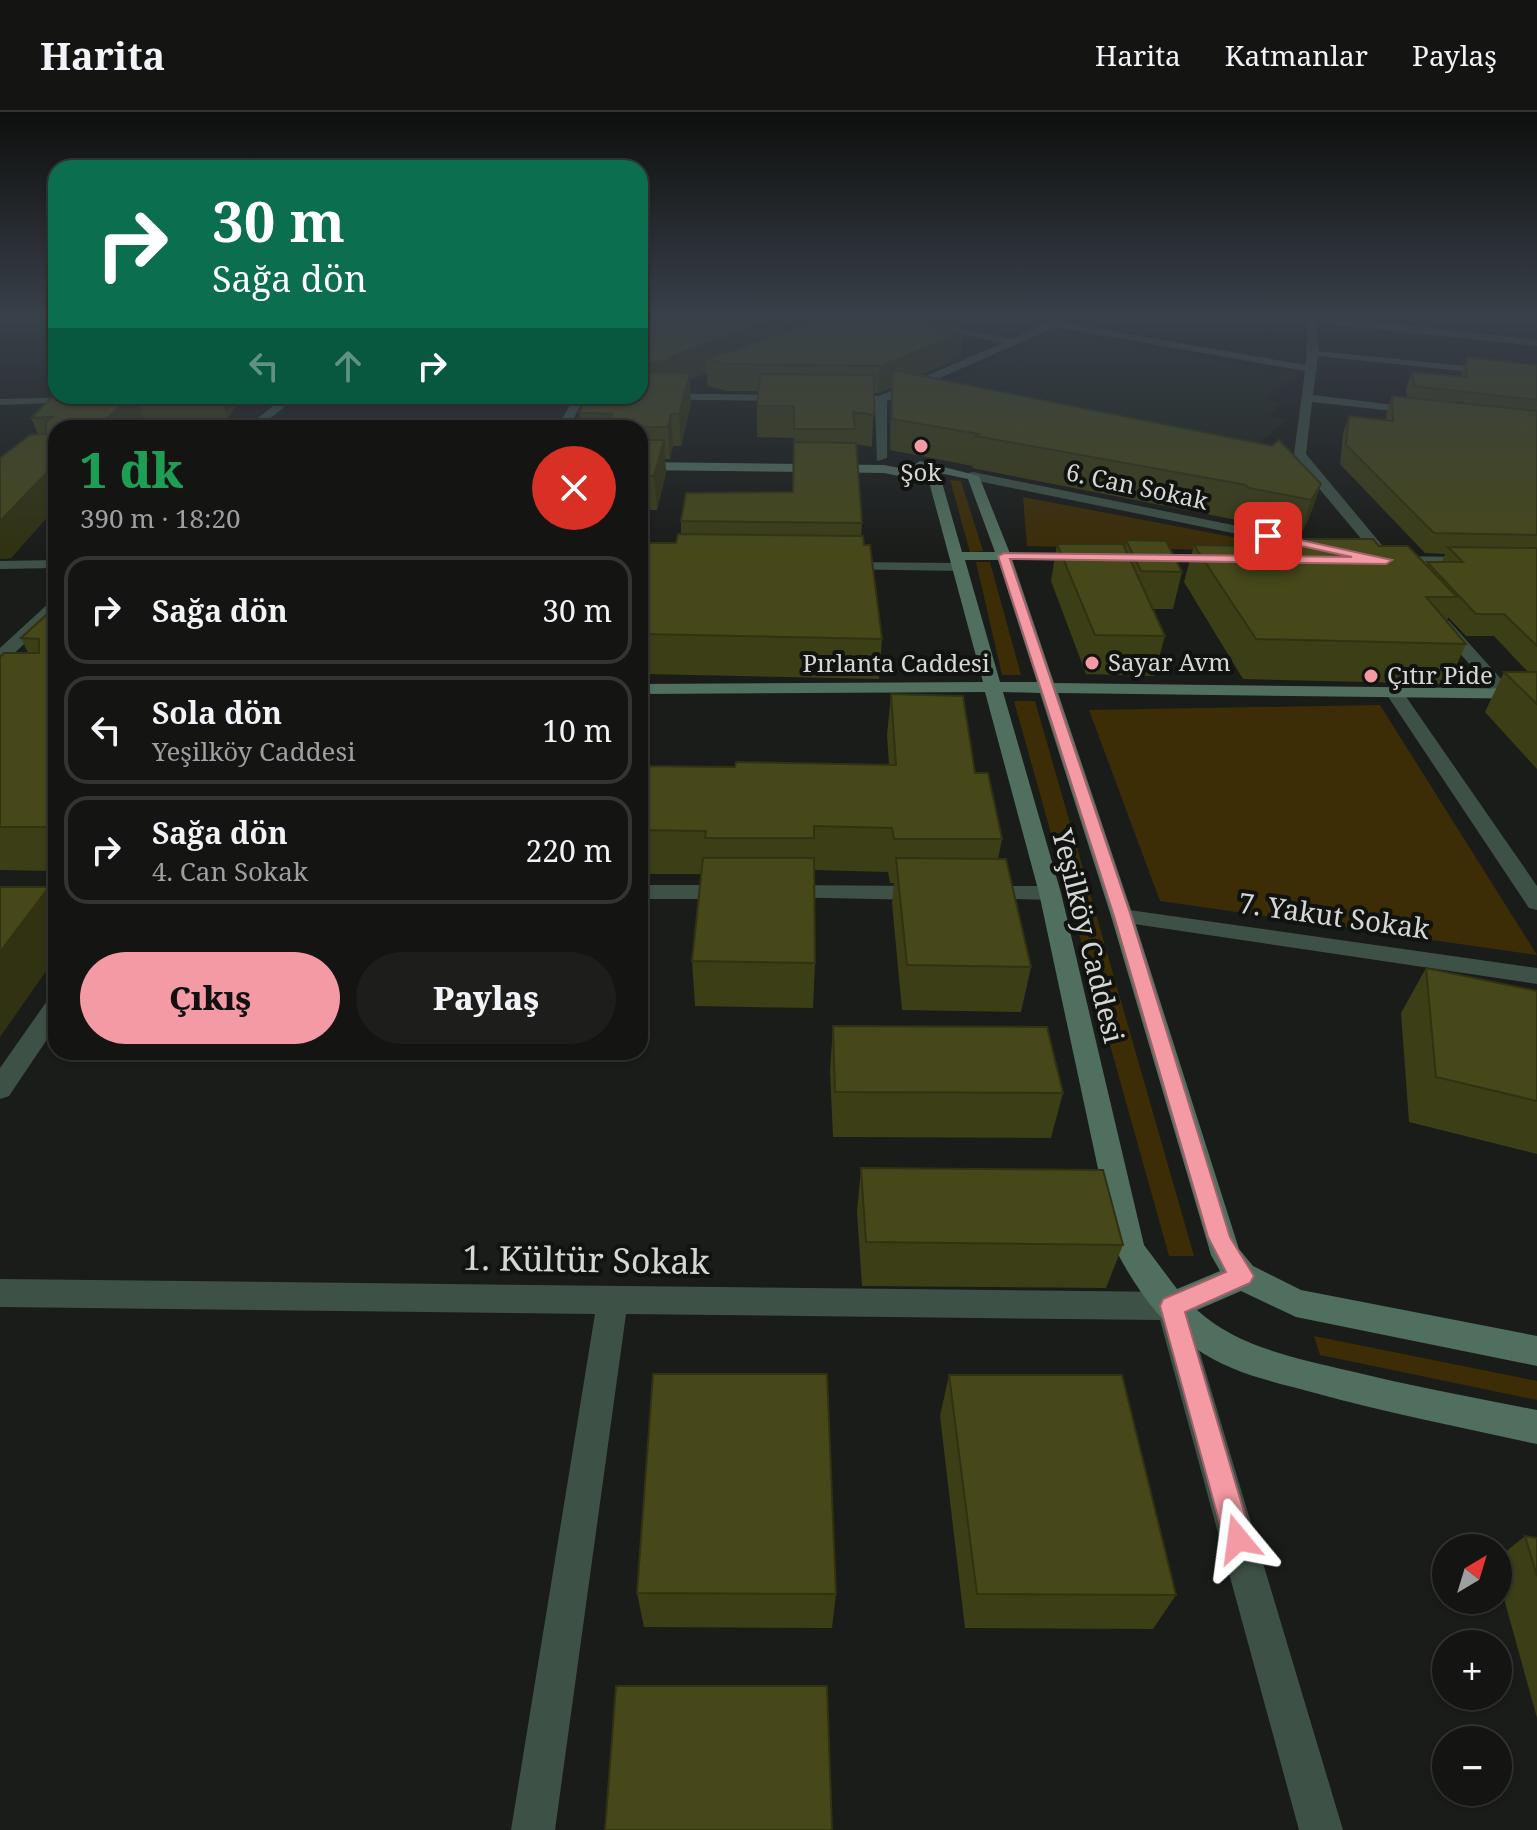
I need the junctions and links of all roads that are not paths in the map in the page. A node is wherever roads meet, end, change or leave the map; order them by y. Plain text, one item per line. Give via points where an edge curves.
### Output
1 (892, 395) edge
2 (648, 396) edge
3 (662, 396) joint
4 (803, 398) edge
5 (834, 398) edge
6 (1307, 398) joint
7 (881, 399) junction
8 (48, 400) edge
9 (1, 401) edge
10 (282, 404) edge
11 (1428, 412) edge
12 (262, 420) edge
13 (648, 454) edge
14 (882, 463) junction
15 (648, 466) edge
16 (1295, 468) edge
17 (1311, 471) junction
18 (973, 476) junction
19 (935, 479) junction
20 (1004, 556) junction
21 (1318, 556) edge
22 (1099, 557) edge
23 (1131, 557) edge
24 (1243, 559) edge
25 (958, 562) junction
26 (1537, 562) edge
27 (48, 564) edge
28 (0, 565) edge
29 (832, 566) edge
30 (48, 612) edge
31 (1436, 616) edge
32 (0, 657) edge
33 (992, 687) junction
34 (1047, 688) junction
35 (648, 689) edge
36 (1394, 692) junction
37 (1505, 694) junction
38 (1537, 694) edge
39 (648, 892) edge
40 (1050, 893) junction
41 (1537, 903) edge
42 (1122, 916) junction
43 (1537, 976) edge
44 (48, 1019) edge
45 (0, 1089) edge
46 (1242, 1276) junction
47 (0, 1293) edge
48 (613, 1298) junction
49 (1172, 1306) junction
50 (1537, 1351) edge
51 (1537, 1427) edge
52 (533, 1830) edge
53 (1321, 1830) edge

1 - 7 street
2 - 3 street
3 - 4 street
5 - 7 street
6 - 11 street
6 - 17 street via 1300,454
7 - 14 street
8 - 9 street
10 - 12 street
13 - 14 street
14 - 15 street
14 - 18 street
14 - 19 street
16 - 17 street
17 - 26 street via 1377,562
18 - 19 street
18 - 20 street, Yeşilköy Caddesi
18 - 21 street, 6. Can Sokak
19 - 25 street, Yeşilköy Caddesi
20 - 22 street
20 - 25 street
20 - 34 street, Yeşilköy Caddesi
23 - 24 street
25 - 29 street
25 - 33 street, Yeşilköy Caddesi
27 - 28 street
30 - 32 street
31 - 37 street
33 - 34 street, Pırlanta Caddesi
33 - 35 street, Pırlanta Caddesi
33 - 40 street, Yeşilköy Caddesi
34 - 36 street, Pırlanta Caddesi
34 - 42 street, Yeşilköy Caddesi
36 - 37 street, Pırlanta Caddesi
36 - 41 street
37 - 38 street, Pırlanta Caddesi
39 - 40 street
40 - 49 street, Yeşilköy Caddesi via 1130,1248
42 - 43 street, 7. Yakut Sokak
42 - 46 street, Yeşilköy Caddesi via 1219,1237
44 - 45 street
46 - 49 street
46 - 50 street via 1296,1303
47 - 48 street, 1. Kültür Sokak
48 - 49 street, 1. Kültür Sokak
48 - 52 street
49 - 51 street, Yeşilköy Caddesi via 1203,1335 1239,1356 1363,1390
49 - 53 street

